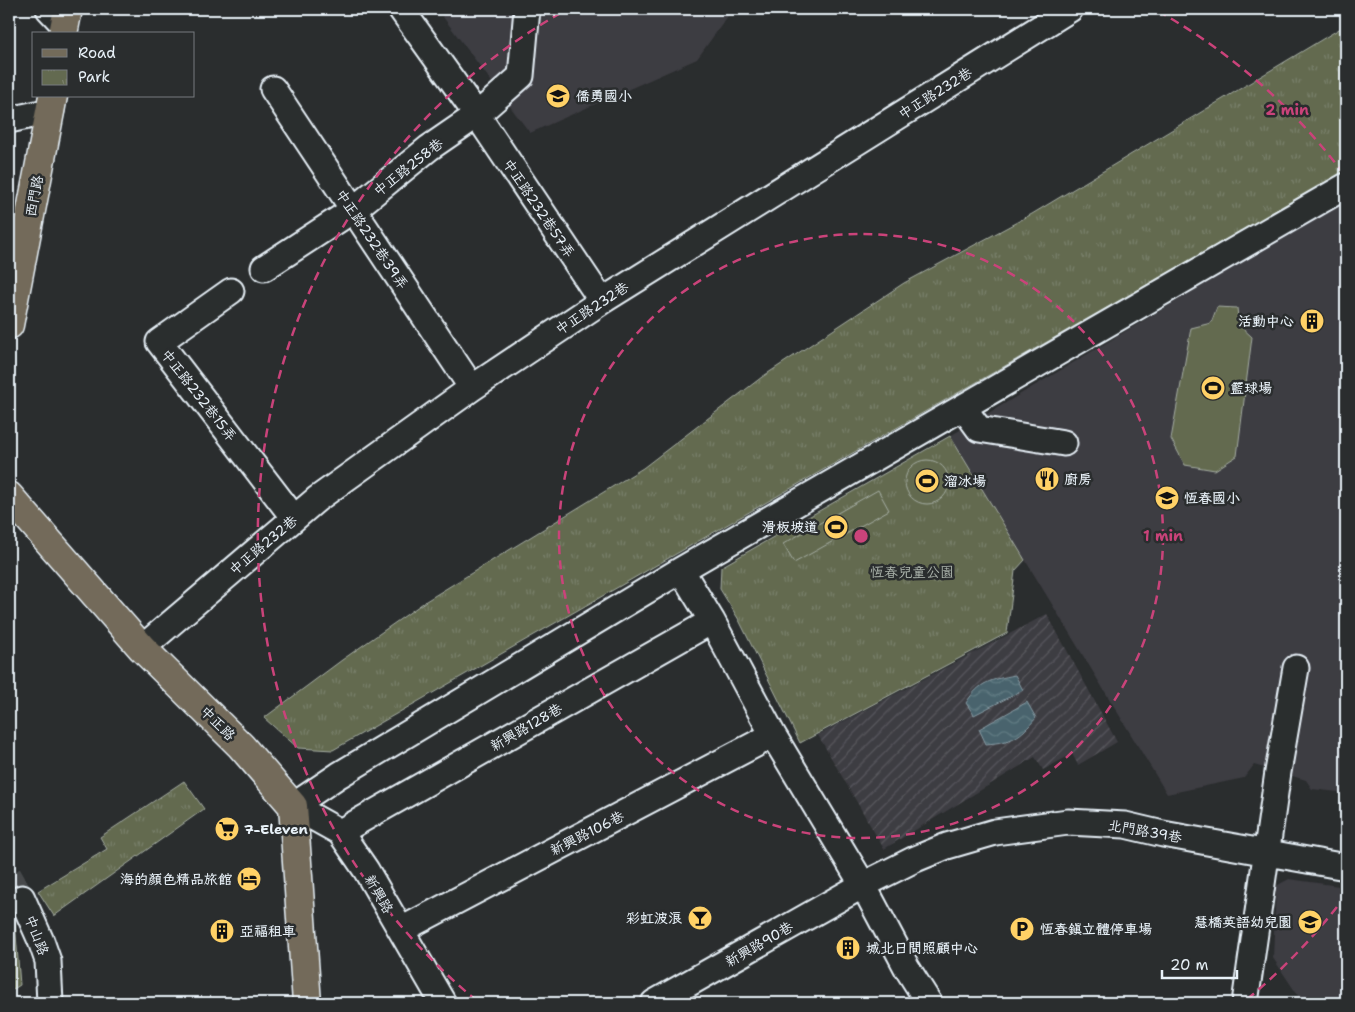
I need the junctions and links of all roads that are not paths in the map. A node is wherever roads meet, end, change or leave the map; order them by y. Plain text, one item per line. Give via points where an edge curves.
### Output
1 (401, 9) edge
2 (527, 9) edge
3 (1070, 9) edge
4 (273, 89) dead end
5 (52, 104) edge
6 (477, 115) junction
7 (9, 120) edge
8 (1346, 186) edge
9 (353, 210) junction
10 (264, 268) dead end
11 (231, 291) dead end
12 (602, 301) junction
13 (9, 325) edge
14 (472, 388) junction
15 (963, 407) junction
16 (1064, 443) dead end
17 (9, 496) edge
18 (294, 518) junction
19 (681, 570) junction
20 (712, 622) junction
21 (142, 648) junction
22 (1296, 668) dead end
23 (773, 736) junction
24 (293, 806) junction
25 (340, 832) junction
26 (1267, 853) junction
27 (1346, 867) edge
28 (863, 885) junction
29 (22, 898) tunnel mouth
30 (401, 930) junction
31 (50, 1003) edge
32 (307, 1003) edge
33 (443, 1003) edge
34 (654, 1003) edge
35 (929, 1003) edge
36 (1244, 1003) edge

1 - 6 street, 中正路232巷57弄
2 - 6 street, 中正路258巷 via 521,76
3 - 12 street, 中正路232巷
4 - 9 street, 中正路232巷39弄
5 - 7 street
5 - 13 main road, 西門路
6 - 9 street, 中正路258巷 via 429,148
6 - 12 street, 中正路232巷57弄
8 - 15 street
9 - 10 street, 中正路258巷
9 - 14 street, 中正路232巷39弄
11 - 18 street, 中正路232巷15弄 via 159,342
12 - 14 street, 中正路232巷
14 - 18 street, 中正路232巷
15 - 16 street via 979,429
15 - 19 street
17 - 21 main road, 中正路
18 - 21 street, 中正路232巷
19 - 20 street
19 - 24 street via 339,775
20 - 23 street
20 - 25 street, 新興路128巷
21 - 24 main road, 中正路 via 241,746
22 - 26 street
23 - 28 street
23 - 30 street, 新興路106巷
24 - 25 street, 新興路
24 - 32 main road
25 - 30 street, 新興路
26 - 27 street, 北門路39巷
26 - 28 street, 北門路39巷 via 1125,825 1068,822 995,832 948,846
26 - 36 street
28 - 34 street, 新興路90巷
28 - 35 street
29 - 31 street, 中山路 via 48,961
30 - 33 street, 新興路

